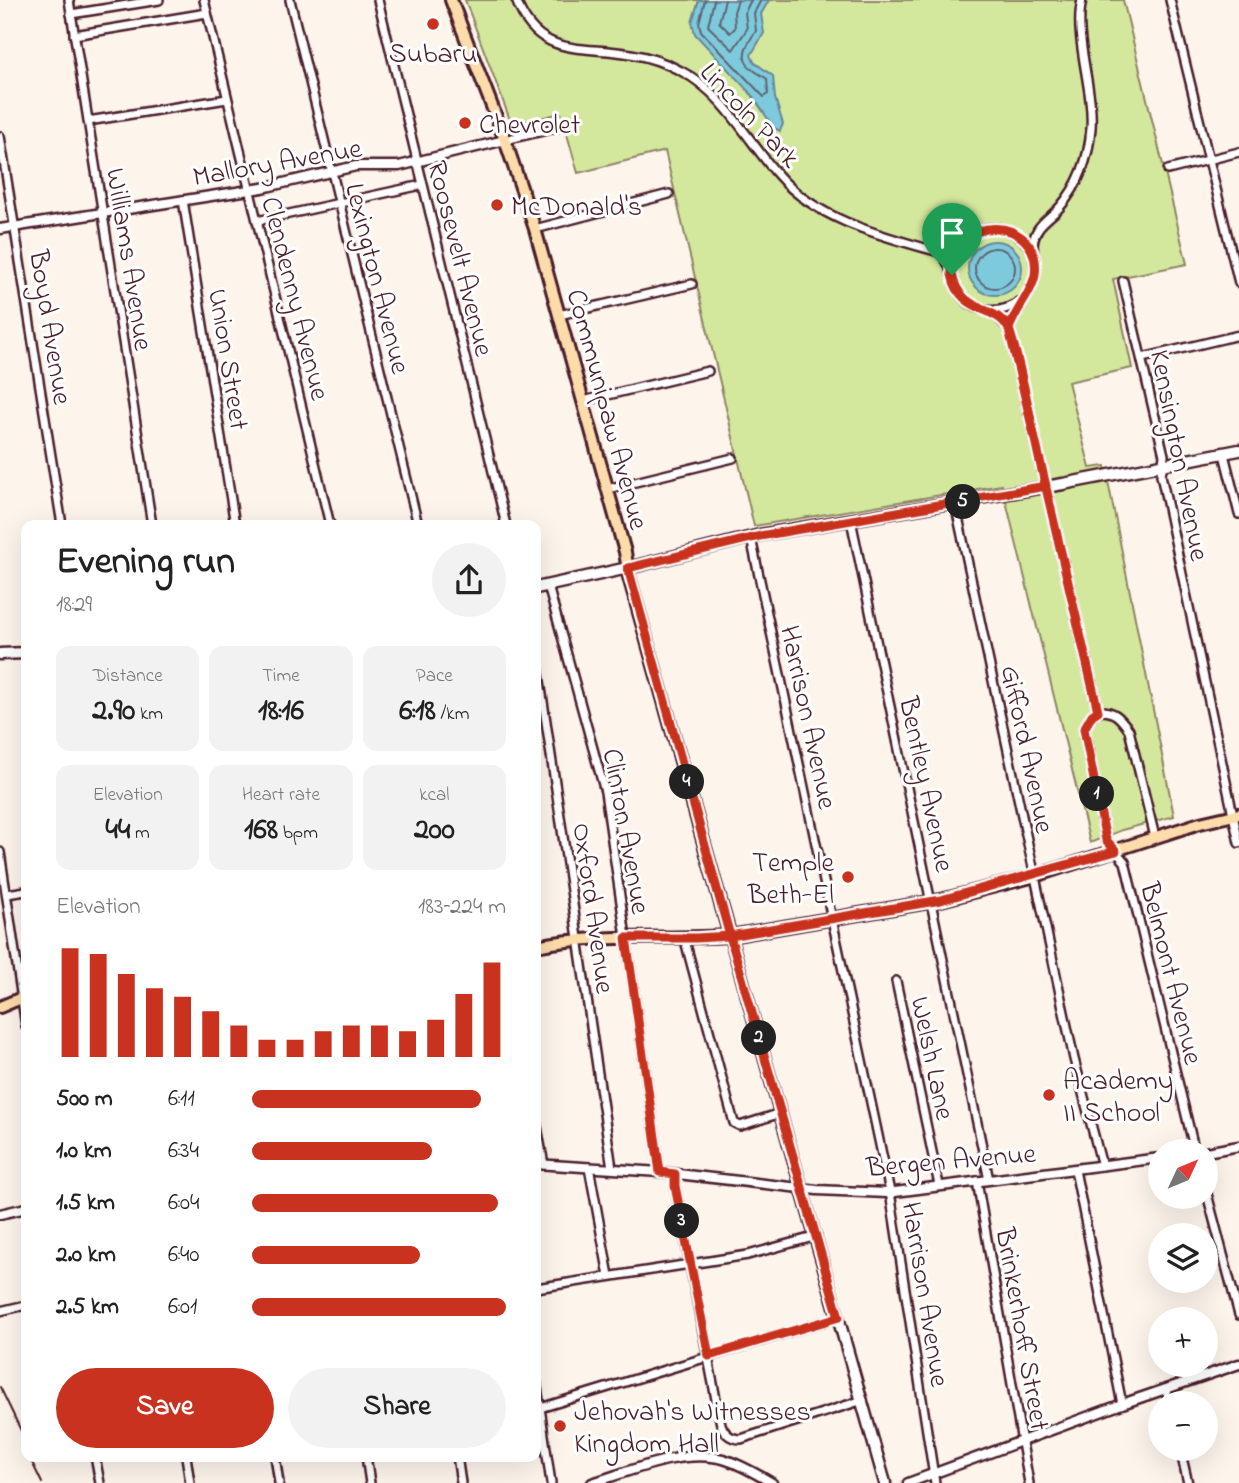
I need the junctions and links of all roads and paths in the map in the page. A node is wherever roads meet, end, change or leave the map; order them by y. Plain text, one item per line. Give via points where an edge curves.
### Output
1 (69, 0) edge
2 (159, 0) edge
3 (204, 0) edge
4 (290, 0) edge
5 (378, 0) edge
6 (451, 0) edge
7 (516, 0) edge
8 (1082, 0) edge
9 (1170, 0) edge
10 (207, 13) junction
11 (71, 14) junction
12 (74, 34) junction
13 (227, 99) junction
14 (88, 121) junction
15 (560, 127) dead end
16 (0, 136) edge
17 (505, 140) junction
18 (1239, 152) edge
19 (1208, 160) junction
20 (417, 163) junction
21 (1168, 170) dead end
22 (331, 171) junction
23 (422, 185) junction
24 (249, 190) junction
25 (669, 194) dead end
26 (183, 200) junction
27 (339, 204) junction
28 (103, 213) junction
29 (257, 221) junction
30 (14, 227) junction
31 (0, 229) edge
32 (535, 229) junction
33 (1032, 251) junction
34 (952, 275) junction
35 (1123, 281) dead end
36 (1239, 283) edge
37 (691, 284) dead end
38 (1022, 300) junction
39 (986, 310) junction
40 (559, 315) junction
41 (1009, 329) junction
42 (1239, 335) edge
43 (1142, 358) junction
44 (708, 371) dead end
45 (583, 401) junction
46 (1239, 450) edge
47 (1224, 454) junction
48 (733, 458) dead end
49 (1163, 466) junction
50 (1046, 486) junction
51 (607, 489) junction
52 (955, 503) junction
53 (1239, 514) edge
54 (61, 520) edge
55 (151, 520) edge
56 (234, 520) edge
57 (329, 520) edge
58 (417, 520) edge
59 (505, 520) edge
60 (851, 520) junction
61 (751, 538) junction
62 (628, 568) junction
63 (548, 586) junction
64 (541, 587) edge
65 (21, 653) edge
66 (0, 654) edge
67 (541, 688) edge
68 (1098, 711) junction
69 (1236, 815) edge
70 (1154, 837) junction
71 (1239, 843) edge
72 (1116, 851) junction
73 (0, 852) edge
74 (1035, 876) junction
75 (21, 892) edge
76 (7, 894) junction
77 (931, 902) junction
78 (831, 919) junction
79 (730, 936) junction
80 (684, 937) junction
81 (626, 938) junction
82 (578, 939) junction
83 (541, 945) edge
84 (21, 979) edge
85 (897, 981) dead end
86 (21, 998) edge
87 (0, 1007) edge
88 (780, 1113) junction
89 (1192, 1139) edge
90 (1239, 1146) edge
91 (1218, 1150) edge
92 (1148, 1160) edge
93 (541, 1165) edge
94 (1102, 1166) junction
95 (589, 1167) junction
96 (612, 1168) junction
97 (1075, 1170) junction
98 (660, 1172) junction
99 (675, 1174) junction
100 (989, 1180) junction
101 (978, 1181) junction
102 (939, 1185) junction
103 (803, 1188) junction
104 (890, 1192) junction
105 (21, 1209) edge
106 (1211, 1209) edge
107 (0, 1214) edge
108 (817, 1236) junction
109 (691, 1262) junction
110 (609, 1276) junction
111 (541, 1287) edge
112 (21, 1306) edge
113 (0, 1311) edge
114 (1239, 1315) edge
115 (839, 1317) junction
116 (709, 1356) junction
117 (1239, 1364) edge
118 (1166, 1389) joint
119 (863, 1400) junction
120 (1122, 1404) junction
121 (541, 1408) edge
122 (541, 1415) edge
123 (1021, 1441) junction
124 (1183, 1461) edge
125 (96, 1462) edge
126 (187, 1462) edge
127 (276, 1462) edge
128 (367, 1462) edge
129 (458, 1462) edge
130 (934, 1479) edge
131 (100, 1483) edge
132 (190, 1483) edge
133 (279, 1483) edge
134 (370, 1483) edge
135 (461, 1483) edge
136 (551, 1483) edge
137 (592, 1483) edge
138 (772, 1483) edge
139 (886, 1483) edge
140 (908, 1483) edge
141 (1029, 1483) edge
142 (1188, 1483) edge

1 - 11 street, Williams Avenue
2 - 11 street
3 - 10 street, Clendenny Avenue
4 - 22 street, Lexington Avenue
5 - 20 street, Roosevelt Avenue
6 - 17 main road, Communipaw Avenue
7 - 34 street, Lincoln Park via 536,32 555,44 629,53 682,71 710,93 780,177 810,202 864,230 939,252
8 - 33 street via 1091,122 1087,154 1078,183 1038,228
9 - 19 street
10 - 12 street
10 - 13 street, Clendenny Avenue
11 - 12 street, Williams Avenue
12 - 14 street, Williams Avenue
13 - 14 street
13 - 24 street, Clendenny Avenue
14 - 28 street, Williams Avenue
15 - 17 street, Mallory Avenue
16 - 30 street, Boyd Avenue
17 - 20 street, Mallory Avenue
17 - 32 main road, Communipaw Avenue
18 - 19 street
19 - 21 street
19 - 36 street
20 - 22 street, Mallory Avenue
20 - 23 street, Roosevelt Avenue
22 - 24 street, Mallory Avenue
22 - 27 street, Lexington Avenue
23 - 27 street
23 - 59 street, Roosevelt Avenue
24 - 26 street, Mallory Avenue
24 - 29 street, Clendenny Avenue
25 - 32 street
26 - 28 street, Mallory Avenue
26 - 56 street, Union Street
27 - 29 street
27 - 58 street, Lexington Avenue
28 - 30 street, Mallory Avenue
28 - 55 street, Williams Avenue
29 - 57 street, Clendenny Avenue
30 - 31 street, Mallory Avenue
30 - 54 street, Boyd Avenue
32 - 40 main road, Communipaw Avenue
33 - 34 street via 1011,231 980,230 960,244
33 - 38 street via 1034,278
34 - 39 street, Lincoln Park via 964,298
35 - 43 street, Kensington Avenue
37 - 40 street
38 - 39 street via 1006,310
38 - 41 street
39 - 41 street, Lincoln Park
40 - 45 main road, Communipaw Avenue
41 - 50 street
42 - 43 street
43 - 49 street, Kensington Avenue
44 - 45 street
45 - 51 main road, Communipaw Avenue
46 - 47 main road
47 - 49 main road
47 - 53 street
48 - 51 street
49 - 50 main road
49 - 69 street, Kensington Avenue via 1161,475
50 - 52 main road
50 - 68 street
51 - 62 main road, Communipaw Avenue
52 - 60 main road
52 - 74 street, Gifford Avenue
60 - 61 main road
60 - 77 street, Bentley Avenue
61 - 62 main road
61 - 78 street, Harrison Avenue
62 - 63 main road
62 - 79 main road, Communipaw Avenue
63 - 64 main road
63 - 81 street, Clinton Avenue via 604,792
65 - 66 main road
67 - 82 street, Oxford Avenue
68 - 70 street via 1109,710 1129,730
68 - 72 street, Belmont Avenue via 1084,729 1106,840
69 - 70 main road
69 - 71 street, Kensington Avenue
70 - 72 main road
72 - 74 main road
72 - 89 street, Belmont Avenue via 1125,862
73 - 76 street
74 - 77 main road
74 - 94 street, Gifford Avenue
75 - 76 street
76 - 84 street
77 - 78 main road
77 - 100 street, Bentley Avenue
78 - 79 main road
78 - 104 street, Harrison Avenue
79 - 80 main road
79 - 88 main road, Communipaw Avenue
80 - 81 main road
80 - 88 street via 734,1123 740,1126
81 - 82 main road
81 - 98 street, Clinton Avenue
82 - 83 main road
82 - 96 street, Oxford Avenue
85 - 102 street, Welsh Lane
86 - 87 main road
88 - 103 main road, Communipaw Avenue
90 - 91 street
92 - 94 street, Bergen Avenue
93 - 95 street, Bergen Avenue
94 - 97 street, Bergen Avenue
95 - 96 street, Bergen Avenue
95 - 110 street
96 - 98 street, Bergen Avenue
97 - 100 street, Bergen Avenue
97 - 120 street
98 - 99 street, Bergen Avenue
99 - 103 street, Bergen Avenue
99 - 109 street
100 - 101 street, Bergen Avenue
101 - 102 street, Bergen Avenue
101 - 123 street, Brinkerhoff Street
102 - 104 street, Bergen Avenue
103 - 104 street, Bergen Avenue
103 - 108 main road, Communipaw Avenue
104 - 130 street, Harrison Avenue
105 - 107 street
106 - 114 street
108 - 109 street via 748,1255
108 - 115 main road, Communipaw Avenue
109 - 110 street
109 - 116 street
110 - 111 street
112 - 113 street
115 - 116 street
115 - 119 main road, Communipaw Avenue
116 - 119 street via 721,1425 732,1438 745,1438
116 - 121 street
117 - 118 street
118 - 120 street
119 - 139 main road, Communipaw Avenue
120 - 123 street
122 - 136 street
123 - 130 street
123 - 141 street, Brinkerhoff Street
124 - 142 street
125 - 131 street
126 - 132 street
127 - 133 street
128 - 134 street
129 - 135 street
130 - 140 street
137 - 138 street via 692,1455 726,1460

